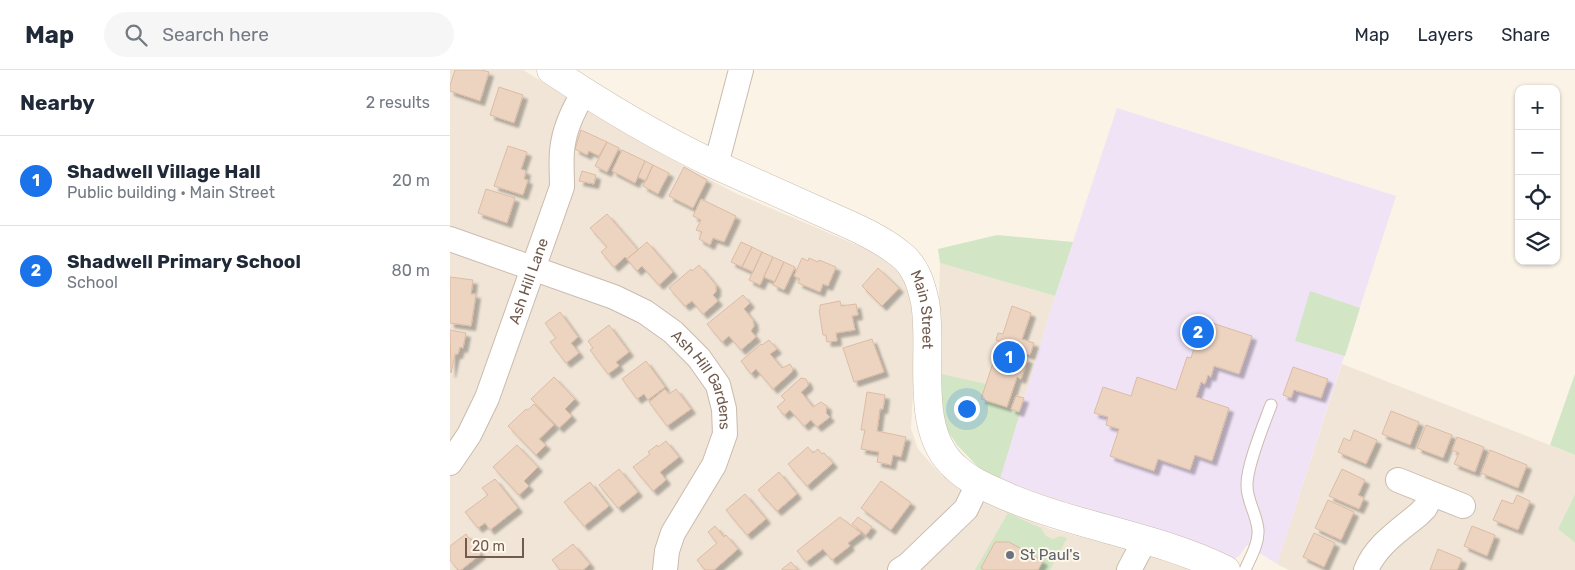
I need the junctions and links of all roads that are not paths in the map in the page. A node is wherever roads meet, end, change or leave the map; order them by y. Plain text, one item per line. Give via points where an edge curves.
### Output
1 (742, 70) edge
2 (555, 71) edge
3 (584, 92) junction
4 (716, 165) junction
5 (450, 240) edge
6 (534, 268) junction
7 (1271, 405) dead end
8 (450, 463) edge
9 (1398, 480) dead end
10 (978, 484) junction
11 (1432, 494) junction
12 (1463, 506) dead end
13 (1145, 540) junction
14 (665, 570) edge
15 (900, 570) edge
16 (1129, 570) edge
17 (1226, 570) edge
18 (1245, 570) edge
19 (1366, 570) edge

1 - 4 street
2 - 3 street, Main Street
3 - 4 street, Main Street via 651,132
3 - 6 street, Ash Hill Lane via 565,133 562,187
4 - 10 street, Main Street via 862,231 902,254 921,283 926,309 929,415 934,438 956,469
5 - 6 street, Ash Hill Gardens
6 - 8 street, Ash Hill Lane via 487,398 469,435
6 - 14 street, Ash Hill Gardens via 614,297 645,312 674,332 699,358 718,385 724,409 725,434 714,465 673,533
7 - 18 lane via 1246,484 1258,529
9 - 11 street
10 - 13 street, Main Street via 1062,518
10 - 15 street via 966,509
11 - 12 street
11 - 19 street via 1425,508 1379,548
13 - 16 street
13 - 17 street, Main Street via 1199,557

